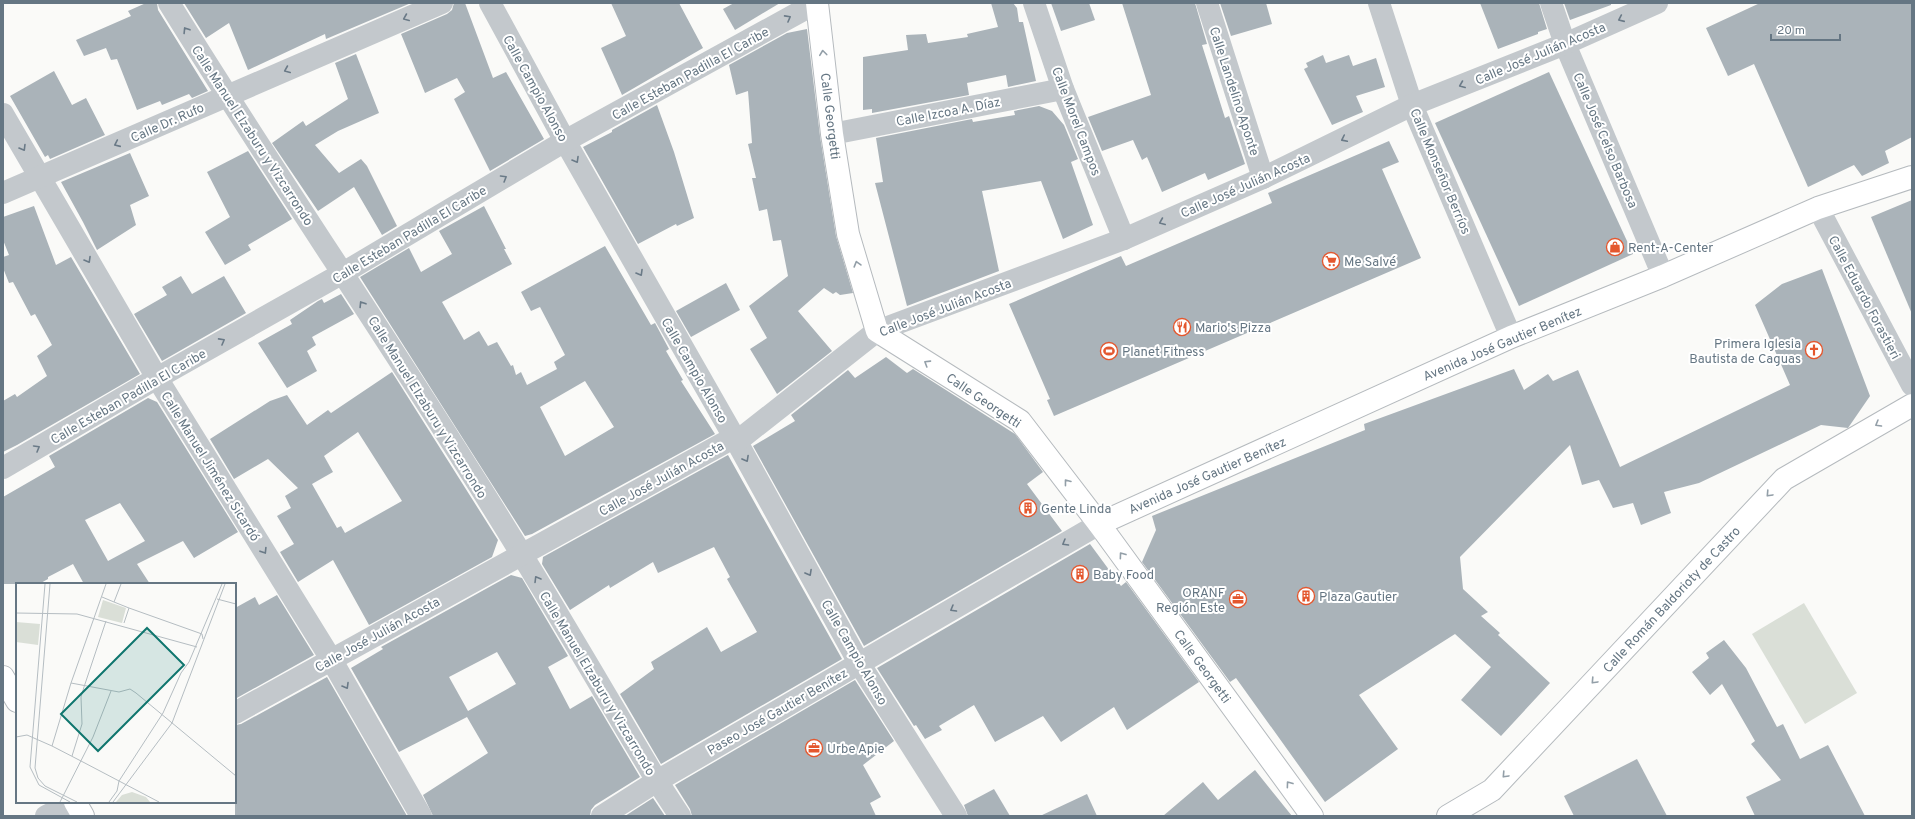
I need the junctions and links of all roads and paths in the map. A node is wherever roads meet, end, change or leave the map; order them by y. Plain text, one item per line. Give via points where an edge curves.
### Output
1 (169, 3) edge
2 (442, 3) edge
3 (490, 3) edge
4 (817, 3) edge
5 (1034, 3) edge
6 (1207, 3) edge
7 (1379, 3) edge
8 (1551, 3) edge
9 (1656, 3) edge
10 (1565, 44) junction
11 (1063, 89) junction
12 (227, 96) junction
13 (1412, 105) junction
14 (3, 114) edge
15 (832, 134) junction
16 (565, 141) junction
17 (1912, 176) edge
18 (41, 178) junction
19 (1263, 178) junction
20 (3, 193) edge
21 (1818, 208) junction
22 (1124, 238) junction
23 (343, 273) junction
24 (1663, 276) junction
25 (877, 331) junction
26 (1511, 337) junction
27 (157, 378) junction
28 (1912, 385) edge
29 (1912, 405) edge
30 (733, 438) junction
31 (3, 468) edge
32 (1099, 524) junction
33 (522, 554) junction
34 (331, 659) junction
35 (859, 664) junction
36 (3, 677) edge
37 (16, 699) edge
38 (236, 712) edge
39 (657, 781) junction
40 (72, 803) edge
41 (75, 803) edge
42 (46, 816) edge
43 (83, 816) edge
44 (421, 816) edge
45 (602, 816) edge
46 (680, 816) edge
47 (956, 816) edge
48 (1312, 816) edge
49 (1448, 816) edge

12 -> 1 street, Calle Manuel Elzaburu y Vizcarrondo
2 -> 12 street, Calle Dr. Rufo
3 - 16 street, Calle Campio Alonso
15 -> 4 main road, Calle Georgetti
16 -> 4 street, Calle Esteban Padilla El Caribe
5 - 11 street, Calle Morel Campos
6 - 19 street, Calle Landelino Aponte
7 - 13 street, Calle Monseñor Berríos
8 - 10 street, Calle José Celso Barbosa
9 -> 10 street, Calle José Julián Acosta
10 -> 13 street, Calle José Julián Acosta
10 - 24 street, Calle José Celso Barbosa
11 - 15 street, Calle Izcoa A. Díaz
11 - 22 street, Calle Morel Campos
12 -> 18 street, Calle Dr. Rufo
12 - 23 street, Calle Manuel Elzaburu y Vizcarrondo
13 -> 19 street, Calle José Julián Acosta
13 - 26 street, Calle Monseñor Berríos
14 -> 18 street, Calle Manuel Jiménez Sicardó
25 -> 15 main road, Calle Georgetti via 848,234
23 -> 16 street, Calle Esteban Padilla El Caribe
16 -> 30 street, Calle Campio Alonso
17 - 21 main road, Avenida José Gautier Benítez
18 - 20 street, Calle Dr. Rufo
18 -> 27 street, Calle Manuel Jiménez Sicardó
19 -> 22 street, Calle José Julián Acosta
21 - 24 main road, Avenida José Gautier Benítez
21 - 28 street, Calle Eduardo Forastieri
22 - 25 street, Calle José Julián Acosta
27 -> 23 street, Calle Esteban Padilla El Caribe
33 -> 23 street, Calle Manuel Elzaburu y Vizcarrondo
24 - 26 main road, Avenida José Gautier Benítez
25 - 30 street, Calle José Julián Acosta via 740,439
32 -> 25 main road, Calle Georgetti via 1020,421
26 - 32 main road, Avenida José Gautier Benítez
31 -> 27 street, Calle Esteban Padilla El Caribe
27 -> 34 street, Calle Manuel Jiménez Sicardó
29 -> 49 main road, Calle Román Baldorioty de Castro via 1784,479 1492,790
30 - 33 street, Calle José Julián Acosta
30 -> 35 street, Calle Campio Alonso
32 -> 35 street, Paseo José Gautier Benítez
48 -> 32 main road, Calle Georgetti
33 - 34 street, Calle José Julián Acosta
39 -> 33 street, Calle Manuel Elzaburu y Vizcarrondo
34 - 38 street, Calle José Julián Acosta
34 -> 44 street, Calle Manuel Jiménez Sicardó
35 - 39 street, Paseo José Gautier Benítez
35 - 47 street, Calle Campio Alonso
36 - 37 main road
39 - 45 street, Paseo José Gautier Benítez
39 - 46 street, Calle Manuel Elzaburu y Vizcarrondo
40 - 42 street
41 - 43 main road

